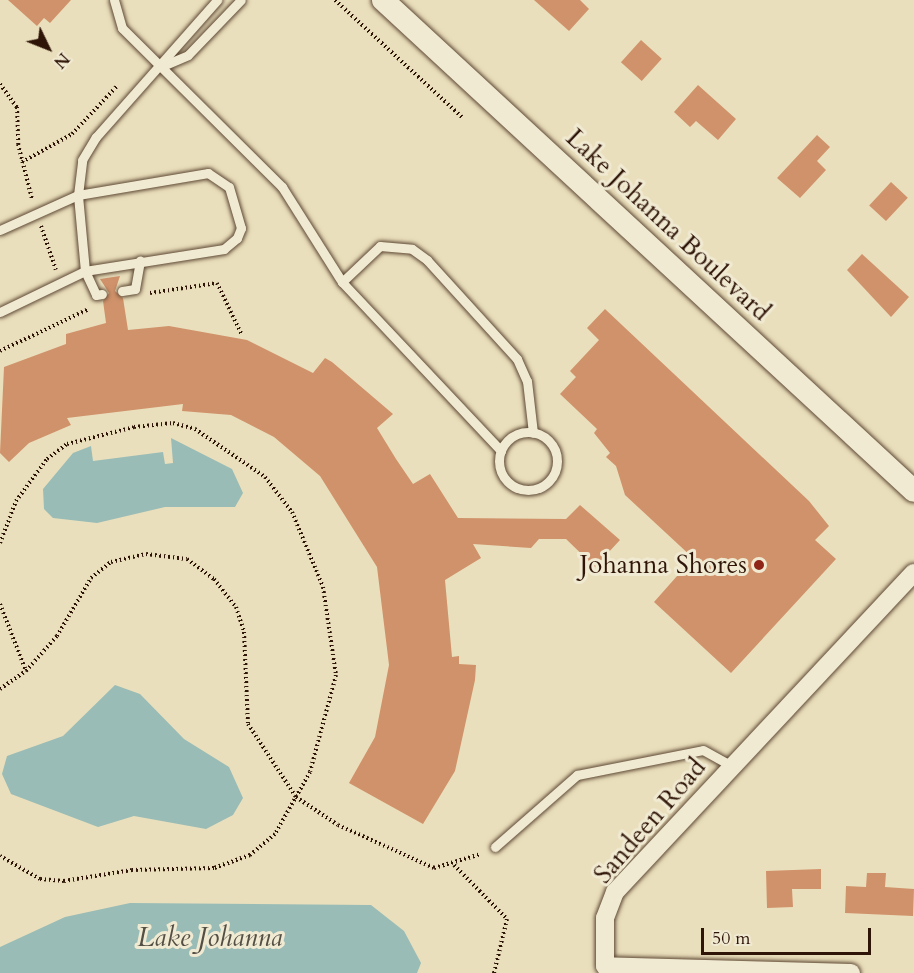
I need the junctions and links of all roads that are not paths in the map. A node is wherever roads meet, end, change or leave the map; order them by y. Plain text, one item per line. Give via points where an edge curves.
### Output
1 (114, 0) edge
2 (217, 0) edge
3 (241, 0) edge
4 (383, 0) edge
5 (160, 67) junction
6 (78, 195) junction
7 (0, 230) edge
8 (140, 260) junction
9 (85, 271) junction
10 (342, 282) junction
11 (122, 291) dead end
12 (102, 294) dead end
13 (0, 312) edge
14 (533, 432) junction
15 (501, 451) junction
16 (914, 491) edge
17 (914, 573) edge
18 (732, 766) junction
19 (495, 847) road end
20 (851, 973) edge

1 - 5 lane via 122,28
2 - 5 lane
3 - 5 lane via 188,55
4 - 16 street, Lake Johanna Boulevard
5 - 6 lane via 87,150
5 - 10 lane via 282,188
6 - 7 lane
6 - 8 lane via 208,173 224,178 241,228 237,238 224,249
6 - 9 lane
8 - 9 lane
8 - 11 lane via 135,289
9 - 12 lane via 96,295
9 - 13 lane
10 - 14 lane via 380,246 412,249 427,260 517,358 527,381
10 - 15 lane
14 - 15 lane via 514,436
14 - 15 lane via 550,441 556,455 556,470 541,487 527,490 508,482 501,471
17 - 18 street, Sandeen Road
18 - 19 lane via 703,750 577,775
18 - 20 street, Sandeen Road via 615,892 605,918 605,966

